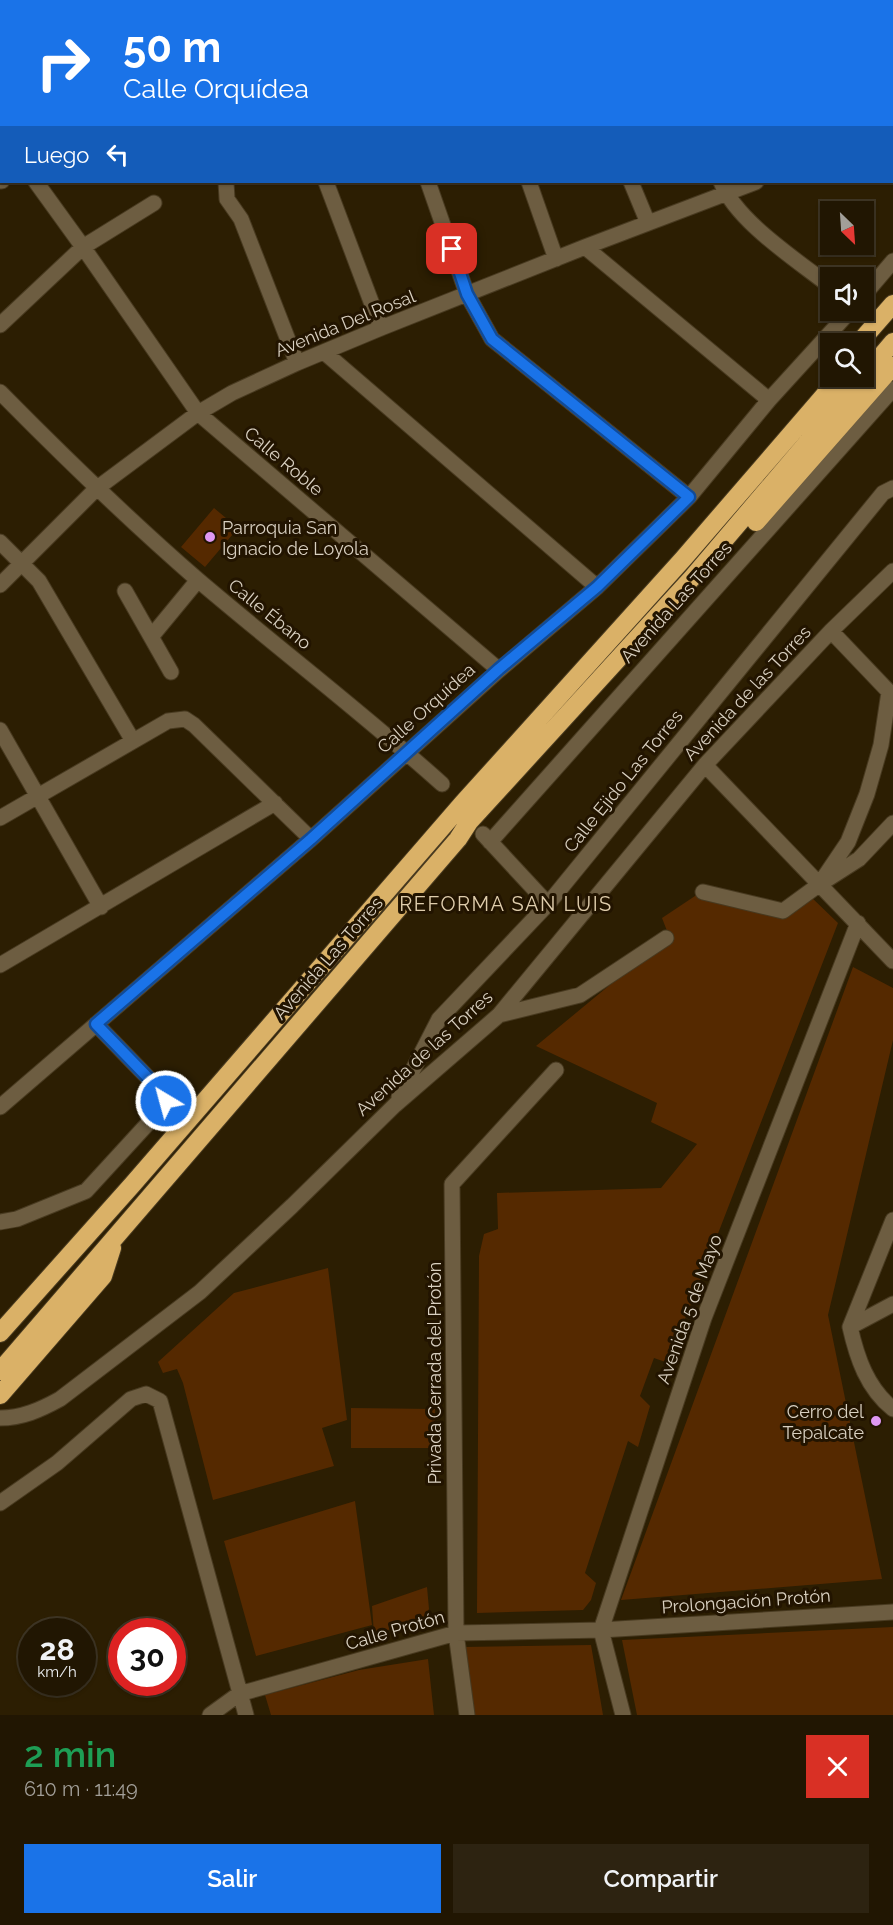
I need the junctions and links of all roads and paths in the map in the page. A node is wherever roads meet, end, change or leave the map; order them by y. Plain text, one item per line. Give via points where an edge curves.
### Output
1 (37, 183) edge
2 (227, 183) edge
3 (326, 183) edge
4 (428, 183) edge
5 (529, 183) edge
6 (631, 183) edge
7 (751, 183) edge
8 (724, 188) edge
9 (154, 203) dead end
10 (648, 223) junction
11 (83, 247) junction
12 (585, 247) junction
13 (556, 259) junction
14 (893, 261) edge
15 (820, 278) edge
16 (874, 283) edge
17 (467, 294) junction
18 (893, 303) edge
19 (893, 316) edge
20 (841, 321) edge
21 (0, 325) edge
22 (381, 328) junction
23 (867, 333) edge
24 (874, 338) edge
25 (893, 342) edge
26 (324, 352) junction
27 (297, 363) junction
28 (874, 364) edge
29 (893, 366) edge
30 (821, 387) edge
31 (833, 387) edge
32 (854, 387) edge
33 (893, 389) edge
34 (0, 392) edge
35 (769, 400) junction
36 (198, 413) junction
37 (893, 488) edge
38 (96, 489) junction
39 (689, 497) junction
40 (741, 507) junction
41 (0, 542) edge
42 (683, 559) junction
43 (21, 563) junction
44 (893, 571) edge
45 (692, 578) junction
46 (198, 580) junction
47 (0, 585) edge
48 (597, 587) junction
49 (125, 591) dead end
50 (831, 631) junction
51 (151, 637) junction
52 (499, 669) junction
53 (171, 672) dead end
54 (891, 694) edge
55 (0, 730) edge
56 (133, 741) junction
57 (406, 752) junction
58 (705, 765) junction
59 (442, 784) dead end
60 (39, 796) junction
61 (275, 803) junction
62 (0, 818) edge
63 (893, 823) edge
64 (311, 839) junction
65 (820, 884) junction
66 (703, 892) dead end
67 (548, 904) junction
68 (101, 907) junction
69 (858, 923) junction
70 (666, 938) dead end
71 (2, 958) edge
72 (893, 961) edge
73 (499, 1015) junction
74 (96, 1024) junction
75 (556, 1070) dead end
76 (395, 1105) junction
77 (0, 1107) edge
78 (893, 1220) edge
79 (0, 1222) edge
80 (115, 1239) junction
81 (893, 1304) edge
82 (850, 1328) junction
83 (0, 1332) edge
84 (0, 1371) edge
85 (0, 1395) edge
86 (893, 1408) edge
87 (0, 1419) edge
88 (0, 1503) edge
89 (893, 1612) edge
90 (601, 1630) junction
91 (456, 1633) junction
92 (239, 1694) junction
93 (210, 1715) edge
94 (246, 1715) edge
95 (467, 1715) edge
96 (623, 1715) edge

1 - 11 street, Calle Roble
2 - 27 street via 227,199 241,219
3 - 22 street
4 - 17 street
5 - 13 street
6 - 10 street
7 - 8 street, Avenida Del Rosal
8 - 10 street, Avenida Del Rosal
8 - 15 street via 744,217
9 - 11 street
10 - 12 street, Avenida Del Rosal
11 - 21 street
11 - 36 street, Calle Roble
12 - 13 street, Avenida Del Rosal
12 - 35 street
13 - 17 street, Avenida Del Rosal
14 - 16 street
17 - 22 street, Avenida Del Rosal
17 - 39 street via 492,339
18 - 23 highway
19 - 24 highway
20 - 35 street, Calle Orquídea
22 - 26 street, Avenida Del Rosal
25 - 28 highway
26 - 27 street, Avenida Del Rosal
26 - 48 street
27 - 36 street, Avenida Del Rosal
29 - 45 highway via 738,542
30 - 42 highway via 702,525
31 - 40 highway
32 - 40 highway
33 - 67 street, Avenida Las Torres via 486,838
34 - 38 street, Calle Ébano
35 - 39 street, Calle Orquídea
36 - 38 street, Avenida Del Rosal
36 - 52 street, Calle Roble
37 - 67 street, Calle Ejido Las Torres via 875,502
38 - 43 street, Avenida Del Rosal
38 - 46 street, Calle Ébano
39 - 48 street, Calle Orquídea
40 - 42 highway
40 - 45 highway
41 - 43 street
42 - 83 highway, Avenida Las Torres via 462,803
43 - 47 street, Avenida Del Rosal
43 - 56 street via 39,581
44 - 50 street, Avenida de las Torres
45 - 80 highway, Avenida Las Torres via 469,822
46 - 51 street
46 - 57 street, Calle Ébano
48 - 52 street, Calle Orquídea
49 - 51 street
50 - 54 street
50 - 58 street, Avenida de las Torres
51 - 53 street
52 - 57 street, Calle Orquídea
54 - 65 street via 867,794 848,842
55 - 60 street
56 - 60 street
56 - 61 street via 168,721 185,719
57 - 59 street, Calle Ébano
57 - 64 street, Calle Orquídea
58 - 65 street
58 - 73 street, Avenida de las Torres
60 - 62 street
60 - 68 street
61 - 64 street
61 - 68 street
63 - 65 street via 859,859
64 - 74 street, Calle Orquídea
65 - 66 street via 783,911
65 - 69 street
67 - 76 street, Calle Ejido Las Torres via 439,1019
68 - 71 street
69 - 72 street
69 - 90 street, Avenida 5 de Mayo via 704,1318
70 - 73 street via 580,995
73 - 76 street, Avenida de las Torres
74 - 77 street, Calle Orquídea
74 - 79 street via 166,1101 86,1191
75 - 91 street, Privada Cerrada del Protón via 452,1184
76 - 87 street, Avenida de las Torres via 200,1292 60,1400 15,1418
78 - 82 street
80 - 84 highway, Avenida Las Torres
80 - 85 highway via 103,1276
81 - 82 street
82 - 86 street via 865,1375
88 - 92 street via 57,1463 131,1399 146,1394 160,1401
89 - 90 street, Prolongación Protón
90 - 91 street, Calle Protón
90 - 96 street
91 - 92 street, Calle Protón
91 - 95 street, Privada Cerrada del Protón
92 - 93 street, Calle Protón
92 - 94 street

